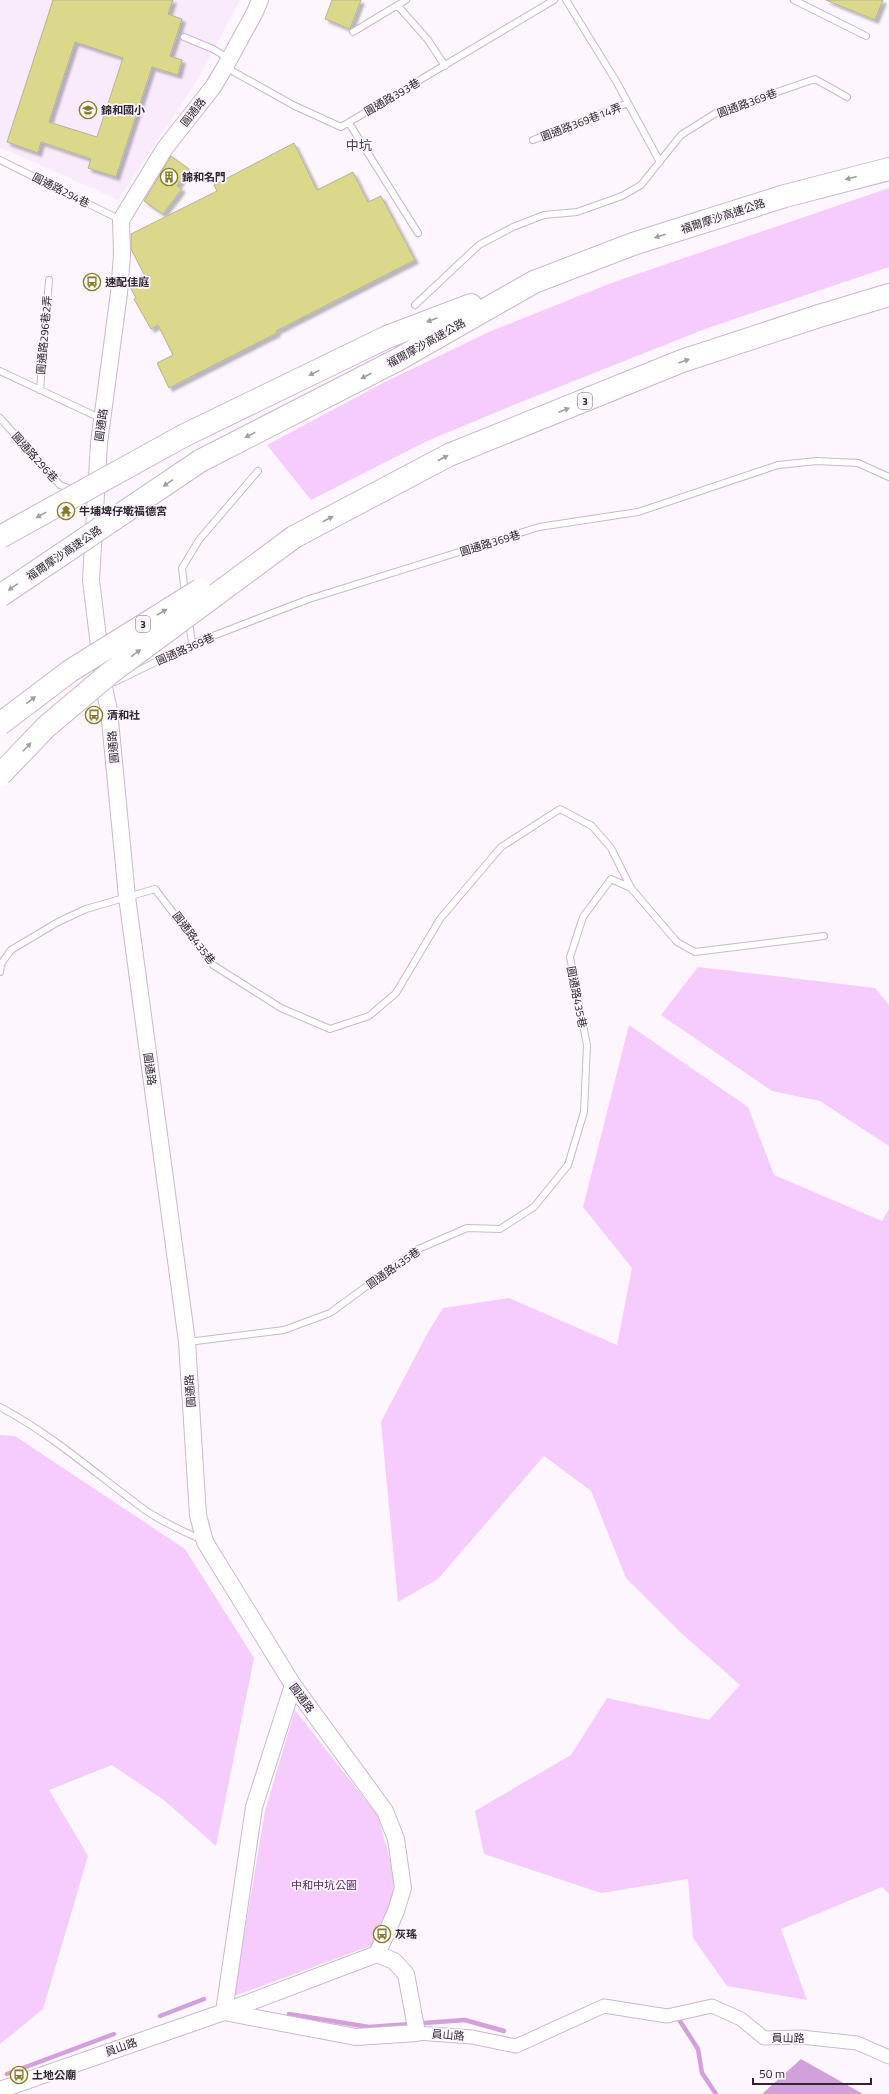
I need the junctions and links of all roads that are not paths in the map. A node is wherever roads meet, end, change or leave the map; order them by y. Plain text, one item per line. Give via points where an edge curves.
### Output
1 (260, 0) edge
2 (406, 0) edge
3 (554, 0) edge
4 (566, 0) edge
5 (794, 0) edge
6 (398, 6) junction
7 (353, 32) dead end
8 (866, 36) dead end
9 (184, 37) dead end
10 (228, 63) junction
11 (445, 66) junction
12 (848, 97) dead end
13 (628, 103) junction
14 (349, 123) junction
15 (533, 140) dead end
16 (0, 160) edge
17 (660, 162) junction
18 (889, 169) edge
19 (121, 220) junction
20 (418, 233) dead end
21 (48, 280) dead end
22 (534, 282) junction
23 (889, 295) edge
24 (415, 305) dead end
25 (0, 371) edge
26 (40, 390) junction
27 (0, 418) edge
28 (102, 419) junction
29 (258, 471) dead end
30 (889, 477) edge
31 (96, 498) junction
32 (0, 537) edge
33 (294, 537) junction
34 (0, 596) edge
35 (192, 644) junction
36 (104, 687) junction
37 (0, 724) edge
38 (0, 775) edge
39 (632, 888) junction
40 (127, 897) junction
41 (824, 936) dead end
42 (0, 972) edge
43 (187, 1342) junction
44 (0, 1407) edge
45 (205, 1542) junction
46 (292, 1685) junction
47 (377, 1954) junction
48 (224, 2012) junction
49 (415, 2025) junction
50 (889, 2057) edge
51 (0, 2090) edge

1 - 10 street, 圓通路
2 - 6 lane
3 - 11 lane, 圓通路393巷
4 - 13 lane
5 - 8 lane
6 - 7 lane
6 - 11 lane via 428,40
9 - 10 lane via 214,49
10 - 14 lane via 302,109 341,127
10 - 19 street, 圓通路 via 213,87 165,148
11 - 14 lane, 圓通路393巷
12 - 17 lane, 圓通路369巷 via 815,79 716,113 681,135
13 - 15 lane, 圓通路369巷14弄
13 - 17 lane
14 - 20 lane
16 - 19 lane, 圓通路294巷
17 - 24 lane, 圓通路369巷 via 641,185 622,196 577,212 544,215 513,227 480,245
18 -> 22 highway, 福爾摩沙高速公路 via 777,198 633,244
19 - 28 street, 圓通路 via 119,293
21 - 26 lane, 圓通路296巷2弄
22 -> 32 highway, bridge via 387,337 186,435
22 -> 34 highway, 福爾摩沙高速公路, bridge via 399,359 200,461
33 -> 23 highway, 3 via 448,455 682,362
25 - 26 lane
26 - 28 lane
27 - 31 lane, 圓通路296巷 via 60,485
28 - 31 street, 圓通路 via 98,443
29 - 35 lane via 199,540 182,568
30 - 35 lane, 圓通路369巷 via 858,463 817,461 778,465 638,512 539,528 309,599
31 - 36 street, 圓通路 via 91,580
37 -> 33 highway, 3, bridge via 70,671 146,622
38 -> 33 highway, bridge via 46,727 110,673
35 - 36 lane, 圓通路369巷
36 - 40 street, 圓通路 via 109,710
39 - 40 lane, 圓通路435巷 via 611,848 592,826 560,809 501,847 440,920 396,993 370,1016 330,1029 281,1008 213,966 155,889
39 - 41 lane via 677,942 695,952
39 - 43 lane, 圓通路435巷 via 611,879 583,917 570,957 587,1045 584,1112 568,1165 534,1207 500,1229 467,1228 416,1250 330,1313 284,1330
40 - 42 lane via 86,909 58,922 11,950 1,964
40 - 43 street, 圓通路
43 - 45 street, 圓通路 via 198,1515
44 - 45 lane via 85,1463 146,1511
45 - 46 street, 圓通路
46 - 47 street, 圓通路 via 385,1811 396,1839 403,1888
46 - 48 street via 254,1807
47 - 48 street
47 - 49 street via 394,1961 406,1974
48 - 49 street, 員山路 via 356,2037
48 - 51 street, 員山路
49 - 50 street, 員山路 via 516,2046 604,2006 667,2016 712,2006 741,2019 764,2038 801,2037 856,2043

